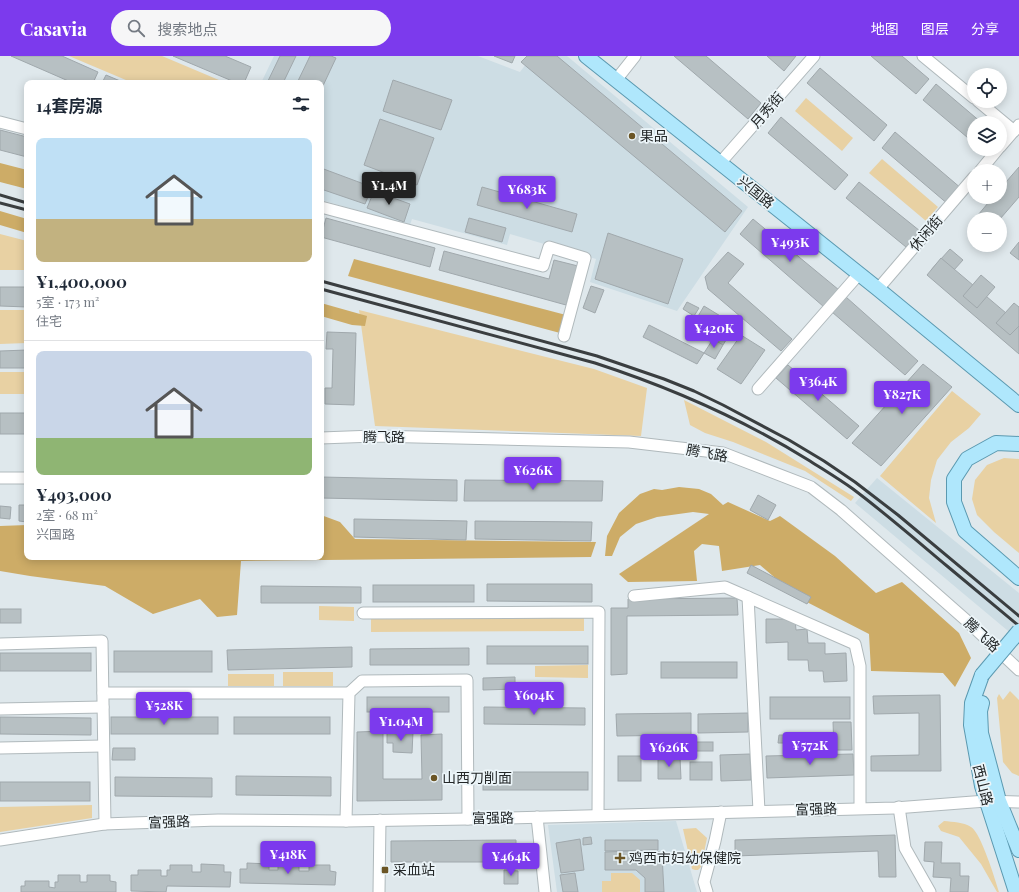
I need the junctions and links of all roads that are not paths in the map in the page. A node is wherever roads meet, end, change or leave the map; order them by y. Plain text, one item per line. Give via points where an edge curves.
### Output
1 (586, 56) edge
2 (635, 56) edge
3 (814, 56) edge
4 (923, 56) edge
5 (616, 80) junction
6 (967, 92) edge
7 (988, 108) edge
8 (0, 122) edge
9 (24, 128) edge
10 (1017, 128) edge
11 (1007, 139) edge
12 (992, 156) edge
13 (720, 163) junction
14 (986, 164) edge
15 (967, 186) edge
16 (324, 208) edge
17 (859, 274) junction
18 (878, 289) junction
19 (564, 336) dead end
20 (758, 389) dead end
21 (1019, 405) edge
22 (324, 438) edge
23 (1019, 444) edge
24 (0, 478) edge
25 (24, 478) edge
26 (1019, 578) edge
27 (634, 596) dead end
28 (748, 597) junction
29 (363, 613) dead end
30 (1019, 631) edge
31 (1019, 642) edge
32 (0, 644) edge
33 (1019, 670) edge
34 (985, 678) junction
35 (103, 693) junction
36 (349, 693) junction
37 (103, 707) junction
38 (0, 709) edge
39 (104, 746) junction
40 (0, 748) edge
41 (993, 801) junction
42 (1019, 802) edge
43 (899, 807) junction
44 (860, 808) junction
45 (759, 811) junction
46 (721, 812) junction
47 (598, 815) junction
48 (536, 817) junction
49 (468, 819) junction
50 (380, 820) junction
51 (346, 821) junction
52 (105, 824) junction
53 (0, 840) edge
54 (1019, 850) edge
55 (1017, 890) edge
56 (379, 892) edge
57 (546, 892) edge
58 (707, 892) edge
59 (930, 892) edge

1 - 5 main road, 兴国路
2 - 5 street
3 - 13 street, 月秀街
4 - 6 street
5 - 13 main road, 兴国路
7 - 10 street
8 - 9 street
10 - 11 street
12 - 14 street
13 - 17 main road, 兴国路
15 - 18 street, 休闲街
16 - 19 street via 543,266 549,247 585,258
17 - 18 main road, 兴国路
17 - 20 street
18 - 21 main road, 兴国路
22 - 33 street, 腾飞路 via 374,436 629,442 723,453 811,487 961,616
23 - 26 main road via 996,443 967,459 954,479 954,502 965,531
24 - 25 street
27 - 28 street via 725,587
28 - 44 street via 855,644 860,666
28 - 45 street
29 - 47 street via 599,612
30 - 34 main road, bridge
31 - 34 main road
32 - 35 street via 102,641
34 - 41 main road, 西山路 via 972,703 971,725 982,786
35 - 36 street
35 - 37 street
36 - 49 street via 362,681 467,680
36 - 51 street
37 - 38 street
37 - 39 street
39 - 40 street
39 - 52 street
41 - 42 street, 富强路
41 - 43 street, 富强路
41 - 54 main road, 西山路
41 - 55 main road, 西山路
43 - 44 street, 富强路
43 - 59 street via 905,848
44 - 45 street, 富强路
45 - 46 street, 富强路
46 - 47 street, 富强路
46 - 58 street via 704,882
47 - 48 street, 富强路
48 - 49 street, 富强路
48 - 57 street
49 - 50 street, 富强路
50 - 51 street, 富强路
50 - 56 street
51 - 52 street, 富强路 via 218,820
52 - 53 street, 富强路

